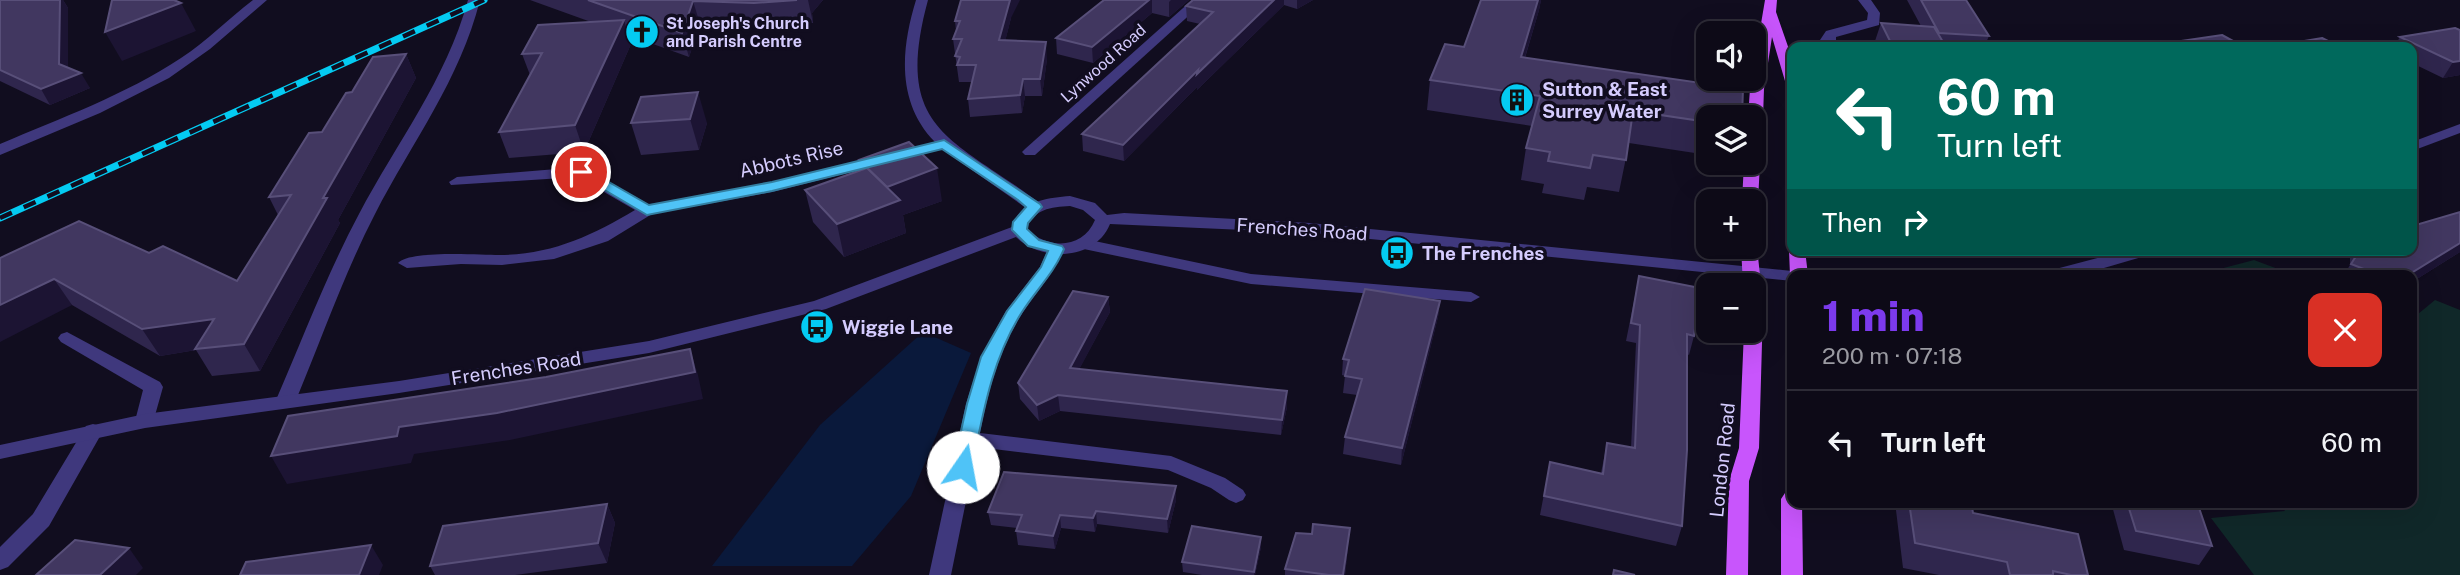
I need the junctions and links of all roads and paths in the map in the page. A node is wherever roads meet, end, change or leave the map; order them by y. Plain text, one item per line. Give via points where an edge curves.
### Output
1 (261, 0) edge
2 (474, 0) edge
3 (922, 0) edge
4 (1200, 0) edge
5 (1864, 0) edge
6 (1771, 6) edge
7 (1827, 42) edge
8 (1787, 63) edge
9 (1756, 105) edge
10 (2460, 128) edge
11 (944, 144) junction
12 (2417, 145) edge
13 (0, 150) edge
14 (1030, 152) dead end
15 (457, 182) dead end
16 (1035, 207) junction
17 (647, 210) junction
18 (1104, 220) junction
19 (1019, 230) junction
20 (1084, 244) junction
21 (1056, 249) junction
22 (2127, 256) edge
23 (407, 263) dead end
24 (2078, 270) edge
25 (1707, 273) edge
26 (1787, 276) edge
27 (1766, 277) edge
28 (1471, 297) dead end
29 (67, 338) dead end
30 (1753, 343) edge
31 (286, 400) junction
32 (145, 421) junction
33 (93, 431) junction
34 (968, 439) junction
35 (0, 452) edge
36 (1236, 495) dead end
37 (1791, 508) edge
38 (0, 561) edge
39 (940, 575) edge
40 (1737, 575) edge
41 (1793, 575) edge

1 - 13 street via 227,31 161,76
2 - 31 street via 451,70 367,215
3 - 11 street via 909,65 919,111
4 - 14 street, Lynwood Road
5 - 7 street via 1874,13 1874,22 1831,34
6 - 8 main road
6 - 9 main road
10 - 12 street
11 - 16 street
11 - 17 street, Abbots Rise via 772,187
15 - 17 street via 581,172
16 - 18 street via 1070,201 1087,205
16 - 19 street
17 - 23 street, Abbots Rise via 602,237 554,254
18 - 20 street via 1101,231
18 - 25 street, Frenches Road via 1310,228
19 - 21 street via 1033,243
19 - 31 street, Frenches Road via 820,305 649,347
20 - 21 street
20 - 28 street via 1251,279
21 - 34 street via 990,357
22 - 24 street
26 - 27 street, Frenches Road
29 - 32 street via 153,387
30 - 40 main road, London Road via 1749,448 1739,481
31 - 32 street, Frenches Road
32 - 33 street, Frenches Road
33 - 35 street, Frenches Road
33 - 38 street via 41,520
34 - 36 street via 1171,463
34 - 39 street
37 - 41 main road

